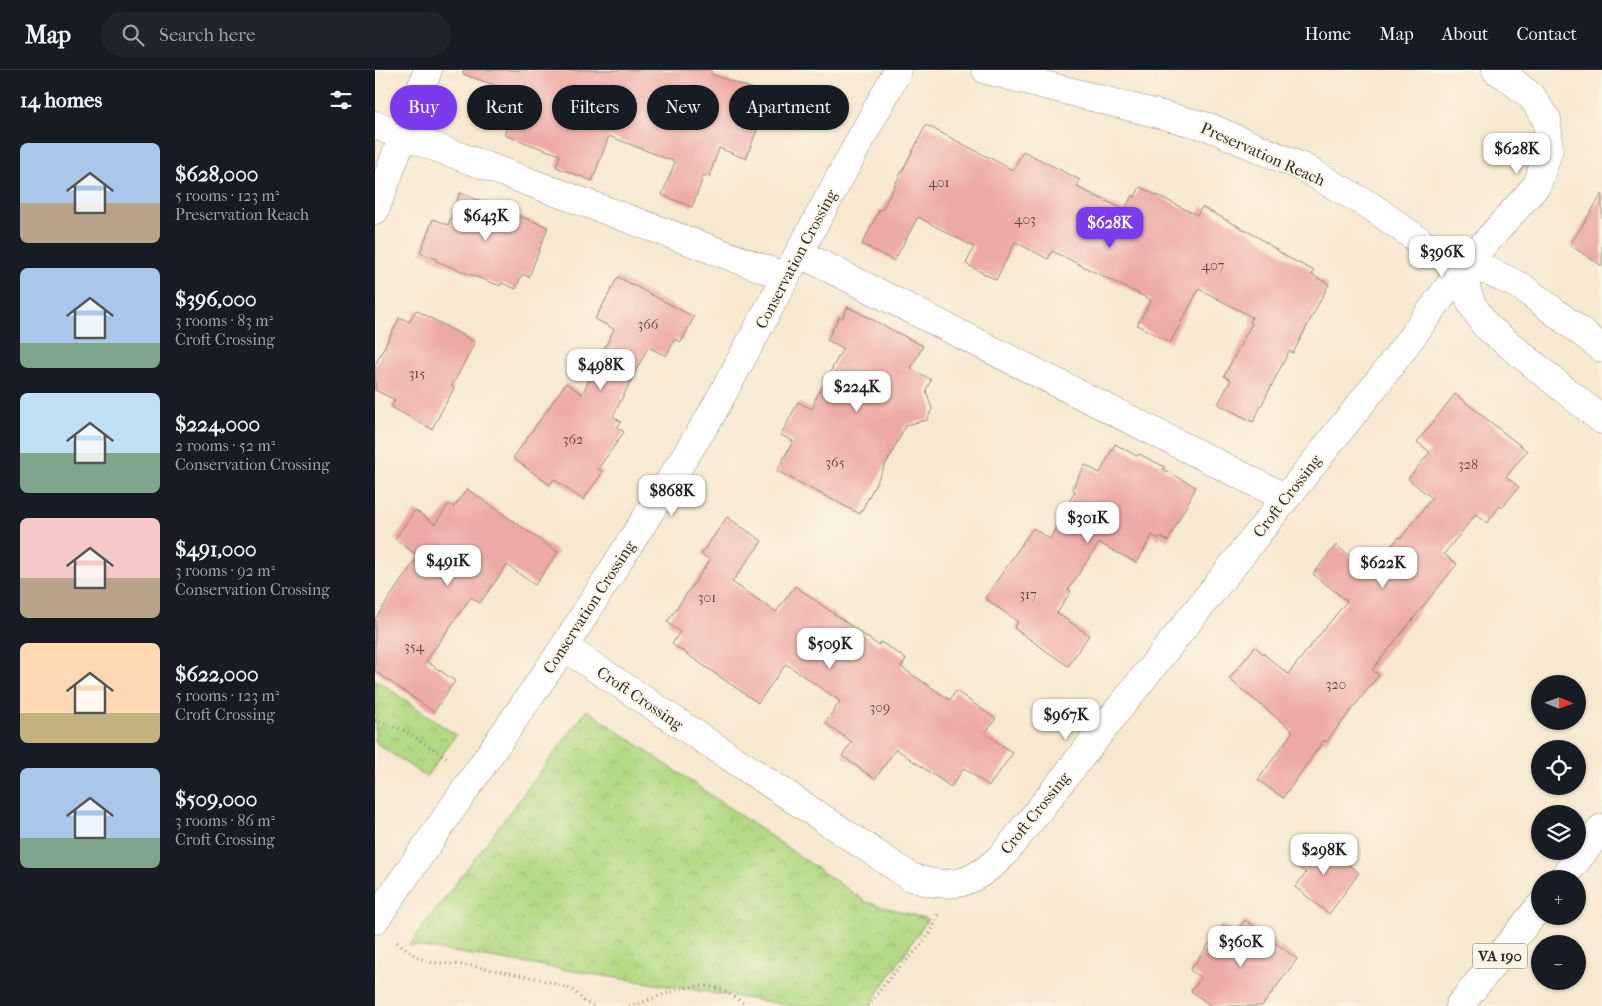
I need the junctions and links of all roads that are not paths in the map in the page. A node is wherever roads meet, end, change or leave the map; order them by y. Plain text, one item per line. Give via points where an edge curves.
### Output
1 (428, 70) edge
2 (898, 70) edge
3 (986, 70) edge
4 (1496, 70) edge
5 (375, 125) edge
6 (403, 135) junction
7 (375, 210) edge
8 (799, 253) junction
9 (1461, 270) junction
10 (786, 277) junction
11 (1602, 348) edge
12 (1602, 420) edge
13 (1286, 498) junction
14 (564, 647) junction
15 (1602, 828) edge
16 (1568, 870) edge
17 (1531, 917) edge
18 (375, 920) edge
19 (1459, 1006) edge

1 - 6 street
2 - 8 street, Conservation Crossing
3 - 9 street, Preservation Reach via 1209,128 1301,168 1372,207
4 - 9 street, Croft Crossing via 1532,97 1547,120 1549,149 1537,185
5 - 6 street
6 - 7 street
6 - 10 street
8 - 10 street, Conservation Crossing
8 - 13 street
9 - 11 street via 1486,270 1522,287
9 - 12 street via 1471,302 1486,326
9 - 13 street, Croft Crossing
10 - 14 street, Conservation Crossing via 710,417
13 - 14 street, Croft Crossing via 1003,855 989,869 963,882 929,883 911,878
14 - 18 street, Conservation Crossing
15 - 16 street
17 - 19 street, VA 190

